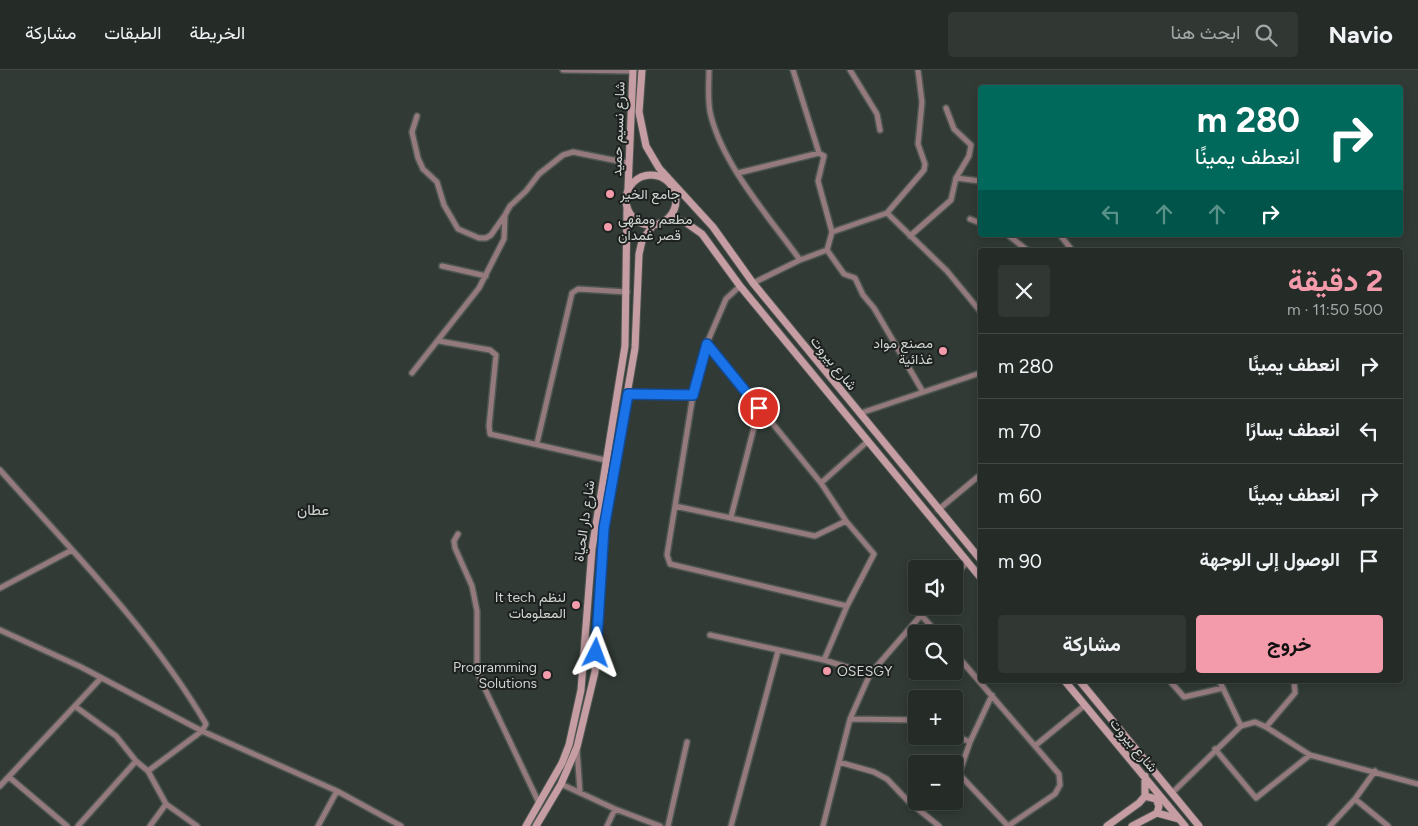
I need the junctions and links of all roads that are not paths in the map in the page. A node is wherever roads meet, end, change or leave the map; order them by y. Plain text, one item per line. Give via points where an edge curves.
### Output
1 (563, 70) edge
2 (632, 70) edge
3 (642, 70) edge
4 (709, 70) edge
5 (792, 70) edge
6 (850, 70) edge
7 (918, 70) edge
8 (946, 108) dead end
9 (417, 116) dead end
10 (880, 130) dead end
11 (819, 153) junction
12 (628, 163) junction
13 (738, 173) junction
14 (956, 178) junction
15 (978, 181) edge
16 (670, 182) junction
17 (628, 189) junction
18 (627, 208) junction
19 (887, 213) junction
20 (505, 215) junction
21 (970, 219) dead end
22 (666, 220) junction
23 (978, 222) edge
24 (652, 225) junction
25 (832, 232) junction
26 (910, 236) junction
27 (1011, 237) edge
28 (1062, 237) edge
29 (1024, 248) edge
30 (1070, 248) edge
31 (827, 250) junction
32 (800, 260) junction
33 (442, 266) dead end
34 (486, 276) junction
35 (753, 283) junction
36 (740, 286) junction
37 (627, 292) junction
38 (978, 309) edge
39 (439, 341) junction
40 (707, 344) junction
41 (412, 373) dead end
42 (978, 374) edge
43 (923, 392) junction
44 (619, 394) junction
45 (628, 394) junction
46 (693, 395) junction
47 (852, 405) junction
48 (759, 408) junction
49 (845, 411) junction
50 (860, 413) junction
51 (868, 441) junction
52 (537, 443) junction
53 (605, 460) junction
54 (0, 470) edge
55 (978, 477) edge
56 (821, 483) junction
57 (675, 506) junction
58 (937, 510) junction
59 (731, 517) junction
60 (846, 521) junction
61 (458, 534) dead end
62 (72, 550) junction
63 (978, 557) edge
64 (967, 562) junction
65 (963, 567) edge
66 (978, 575) edge
67 (0, 588) edge
68 (847, 606) junction
69 (921, 615) joint
70 (930, 625) edge
71 (0, 630) edge
72 (710, 635) dead end
73 (778, 651) junction
74 (824, 660) junction
75 (963, 662) edge
76 (870, 674) junction
77 (101, 678) junction
78 (978, 679) edge
79 (981, 683) edge
80 (1067, 683) edge
81 (1081, 683) edge
82 (1172, 683) edge
83 (1220, 683) edge
84 (1294, 683) edge
85 (1223, 688) junction
86 (992, 695) junction
87 (1085, 705) junction
88 (76, 707) junction
89 (850, 719) junction
90 (908, 720) edge
91 (1241, 726) junction
92 (1266, 727) junction
93 (202, 731) junction
94 (963, 739) edge
95 (687, 742) dead end
96 (970, 742) junction
97 (1036, 745) junction
98 (577, 747) junction
99 (1216, 749) junction
100 (1310, 755) junction
101 (136, 761) junction
102 (839, 762) junction
103 (148, 771) junction
104 (1375, 771) junction
105 (1145, 776) junction
106 (9, 777) junction
107 (561, 784) junction
108 (1418, 784) edge
109 (0, 786) edge
110 (337, 791) junction
111 (580, 793) junction
112 (1172, 793) junction
113 (1144, 796) junction
114 (1355, 799) junction
115 (166, 804) junction
116 (540, 804) junction
117 (615, 809) junction
118 (1157, 813) junction
119 (1179, 818) junction
120 (67, 826) edge
121 (78, 826) edge
122 (150, 826) edge
123 (197, 826) edge
124 (318, 826) edge
125 (401, 826) edge
126 (526, 826) edge
127 (536, 826) edge
128 (607, 826) edge
129 (660, 826) edge
130 (668, 826) edge
131 (731, 826) edge
132 (823, 826) edge
133 (939, 826) edge
134 (1008, 826) edge
135 (1107, 826) edge
136 (1132, 826) edge
137 (1185, 826) edge
138 (1199, 826) edge
139 (1330, 826) edge
140 (1388, 826) edge

1 - 2 street
2 - 12 main road, شارع نسيم حميد
3 - 16 main road, شارع نسيم حميد via 639,112 646,146
4 - 13 street via 710,115 722,146
5 - 11 street
6 - 10 street via 877,114
7 - 19 street via 922,102 918,144 924,170
8 - 14 street via 954,129 971,145 969,156
9 - 20 street via 412,132 418,158 423,169 437,182 444,205 458,229 486,238
11 - 13 street
11 - 25 street via 825,162 818,181
12 - 17 main road, شارع نسيم حميد
12 - 20 street via 573,152 563,155 539,174
13 - 32 street
14 - 15 street
14 - 26 street via 951,200
16 - 17 main road via 647,175 633,182
16 - 22 main road via 676,207
16 - 35 main road, شارع بيروت via 713,227
17 - 18 main road
18 - 24 main road via 637,221
18 - 37 main road, شارع دار الحياة
19 - 25 street
19 - 26 street
20 - 34 street via 504,240
21 - 23 street
22 - 24 main road
22 - 36 main road, شارع بيروت via 693,226
24 - 45 main road, شارع دار الحياة via 642,241 639,254 635,348
25 - 31 street
26 - 38 street via 947,271
27 - 29 street
28 - 30 street
31 - 32 street
31 - 43 street via 844,274 856,278 863,296 874,308
32 - 35 street
33 - 34 street
34 - 39 street
35 - 47 main road, شارع بيروت
36 - 40 street via 726,299
36 - 49 main road, شارع بيروت
37 - 44 main road, شارع دار الحياة
37 - 52 street via 578,289 572,293
39 - 41 street
39 - 52 street via 494,352 490,434
40 - 46 street
40 - 48 street
42 - 43 street
43 - 50 street
44 - 45 main road
44 - 53 main road, شارع دار الحياة
45 - 46 street
45 - 98 main road, شارع دار الحياة via 604,528 595,672
46 - 57 street
47 - 49 main road
47 - 50 main road, شارع بيروت
48 - 56 street
48 - 59 street
49 - 51 main road, شارع بيروت
50 - 58 main road, شارع بيروت
51 - 56 street
51 - 64 main road, شارع بيروت
52 - 53 street
53 - 116 main road, شارع دار الحياة via 592,549 577,712 562,763
54 - 62 street
55 - 58 street
56 - 60 street
57 - 59 street
57 - 68 street via 667,554 670,564
58 - 63 main road, شارع بيروت
59 - 60 street via 815,536
60 - 68 street via 874,554
61 - 116 street via 455,548 472,586 477,611 477,672
62 - 67 street
62 - 93 street via 131,619 190,698 206,724
64 - 65 street
64 - 66 main road, شارع بيروت
68 - 74 street
69 - 70 street
69 - 76 street
71 - 77 street
72 - 73 street
73 - 74 street
73 - 131 street
74 - 76 street
75 - 78 street
76 - 89 street
77 - 88 street
77 - 93 street
79 - 86 street
80 - 87 main road, شارع بيروت
81 - 112 main road, شارع بيروت
82 - 85 street via 1184,697
83 - 85 street
84 - 92 street via 1296,693
85 - 91 street
86 - 96 street
86 - 97 street
87 - 97 street
87 - 105 main road, شارع بيروت
88 - 101 street via 116,736
88 - 106 street
89 - 90 street
89 - 102 street
91 - 92 street via 1255,722
91 - 99 street
92 - 100 street
93 - 103 street
93 - 110 street
94 - 96 street
95 - 130 street
96 - 134 street via 959,774
97 - 134 street via 1059,774 1060,784 1055,794
98 - 107 main road, شارع دار الحياة
98 - 111 street
99 - 100 street via 1256,798
99 - 112 street
100 - 104 street
101 - 103 street
101 - 121 street
102 - 132 street
102 - 133 street via 887,779
103 - 115 street
104 - 108 street
104 - 114 street
105 - 113 main road
105 - 119 main road, شارع بيروت
106 - 109 street
106 - 120 street
107 - 111 street
107 - 127 main road, شارع دار الحياة
110 - 124 street
110 - 125 street
111 - 117 street
112 - 138 main road, شارع بيروت
113 - 118 main road via 1156,799
113 - 135 main road
114 - 139 street
114 - 140 street
115 - 122 street
115 - 123 street
116 - 126 main road, شارع دار الحياة
117 - 128 street
117 - 129 street
118 - 119 main road
118 - 136 main road
119 - 137 main road, شارع بيروت

